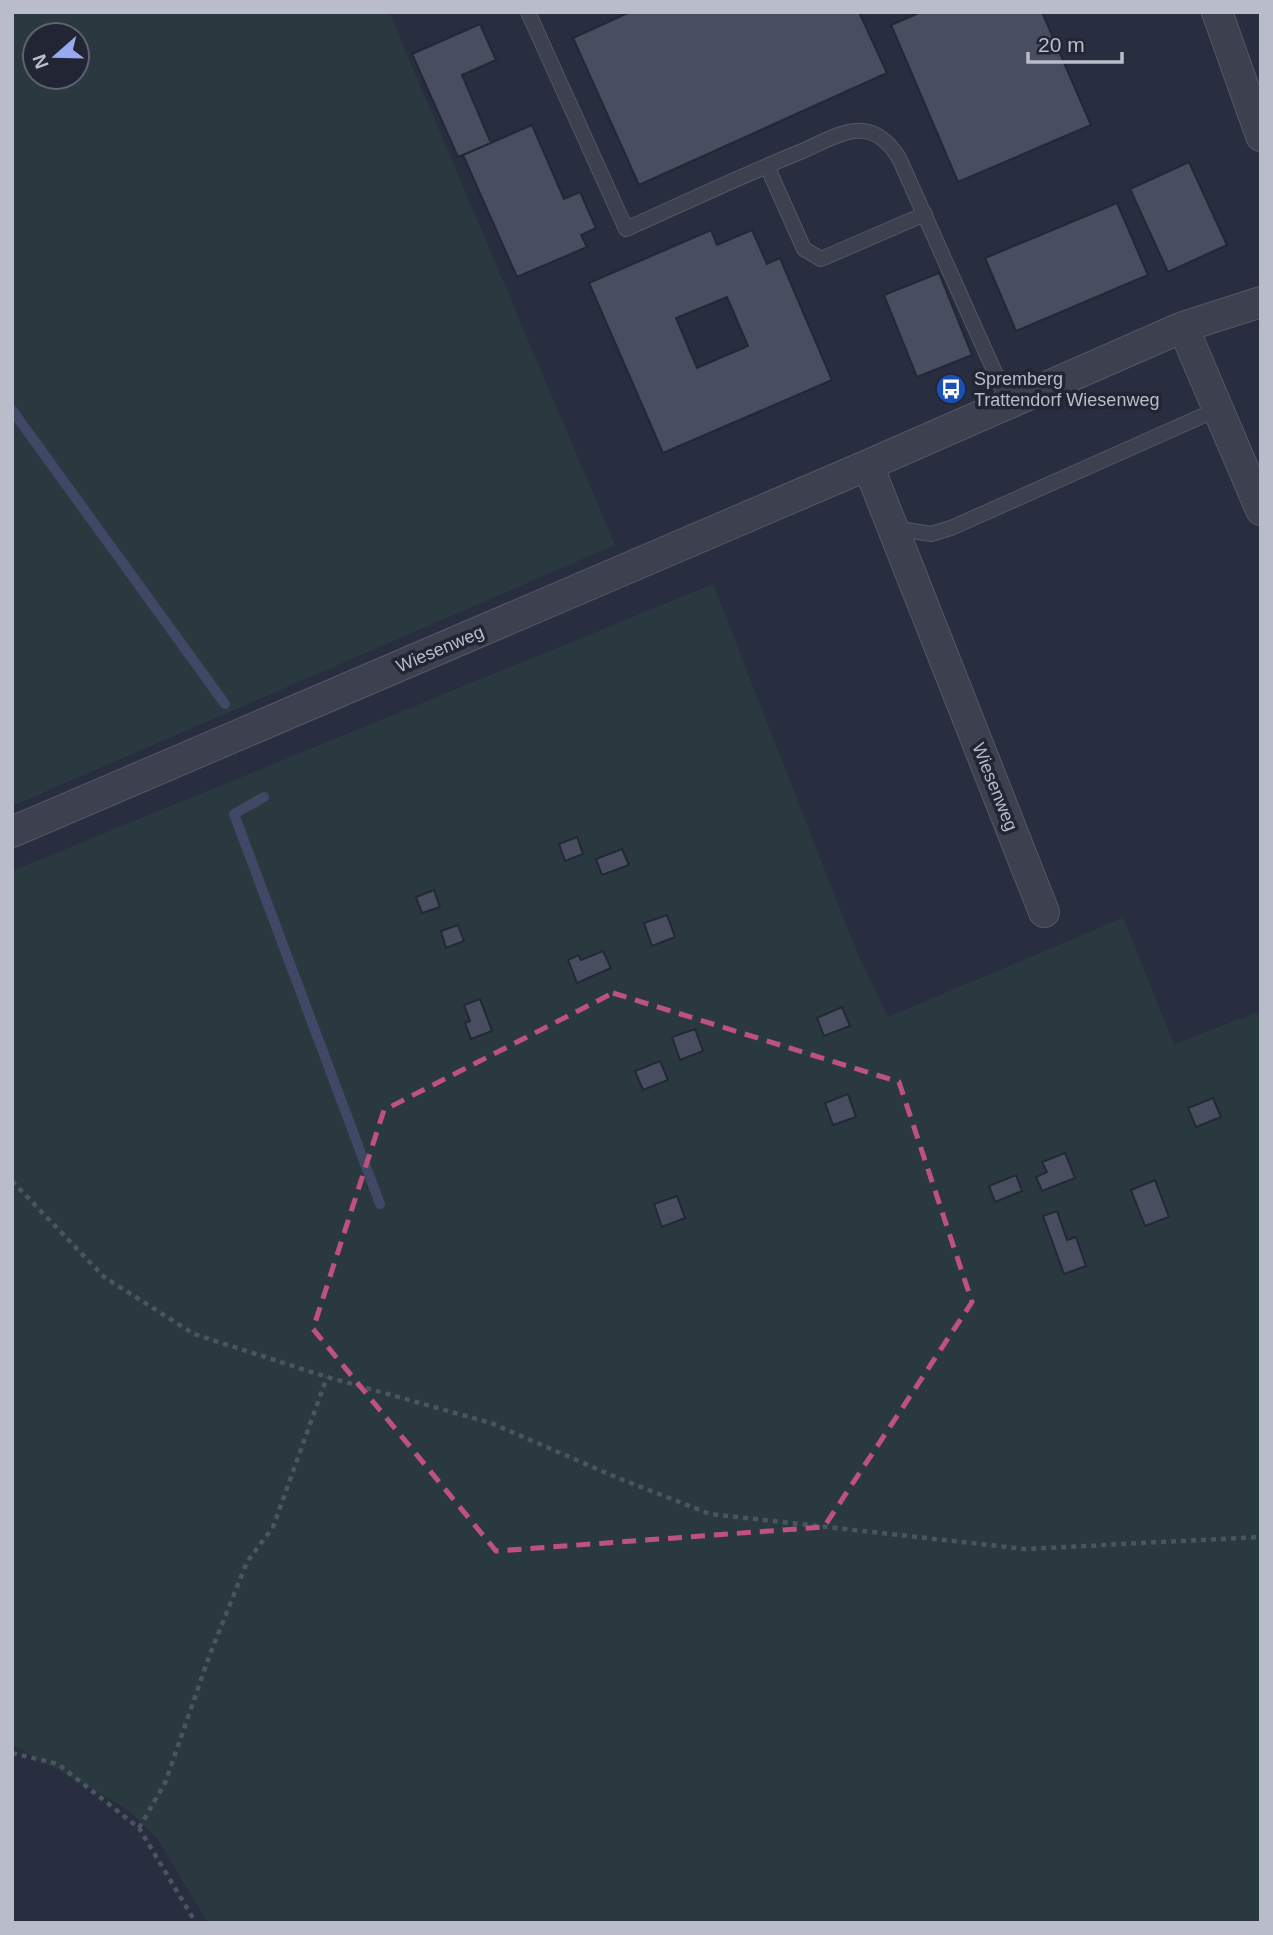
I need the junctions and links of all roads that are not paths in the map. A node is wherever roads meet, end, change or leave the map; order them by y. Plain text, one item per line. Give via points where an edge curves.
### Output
1 (528, 12) edge
2 (1217, 12) edge
3 (1261, 136) edge
4 (767, 166) junction
5 (925, 214) junction
6 (1261, 302) edge
7 (1183, 327) junction
8 (1009, 404) junction
9 (1218, 409) junction
10 (868, 466) junction
11 (1261, 510) edge
12 (892, 528) junction
13 (12, 832) edge
14 (1044, 912) dead end

1 - 4 lane via 626,229
2 - 3 street
4 - 5 lane via 842,135 869,132 892,147
4 - 5 lane via 804,249 821,259
5 - 8 lane
6 - 7 street, Wiesenweg
7 - 8 street, Wiesenweg
7 - 9 street
8 - 10 street, Wiesenweg
9 - 11 street
9 - 12 lane via 951,528 930,534
10 - 12 street, Wiesenweg
10 - 13 street, Wiesenweg
12 - 14 street, Wiesenweg

